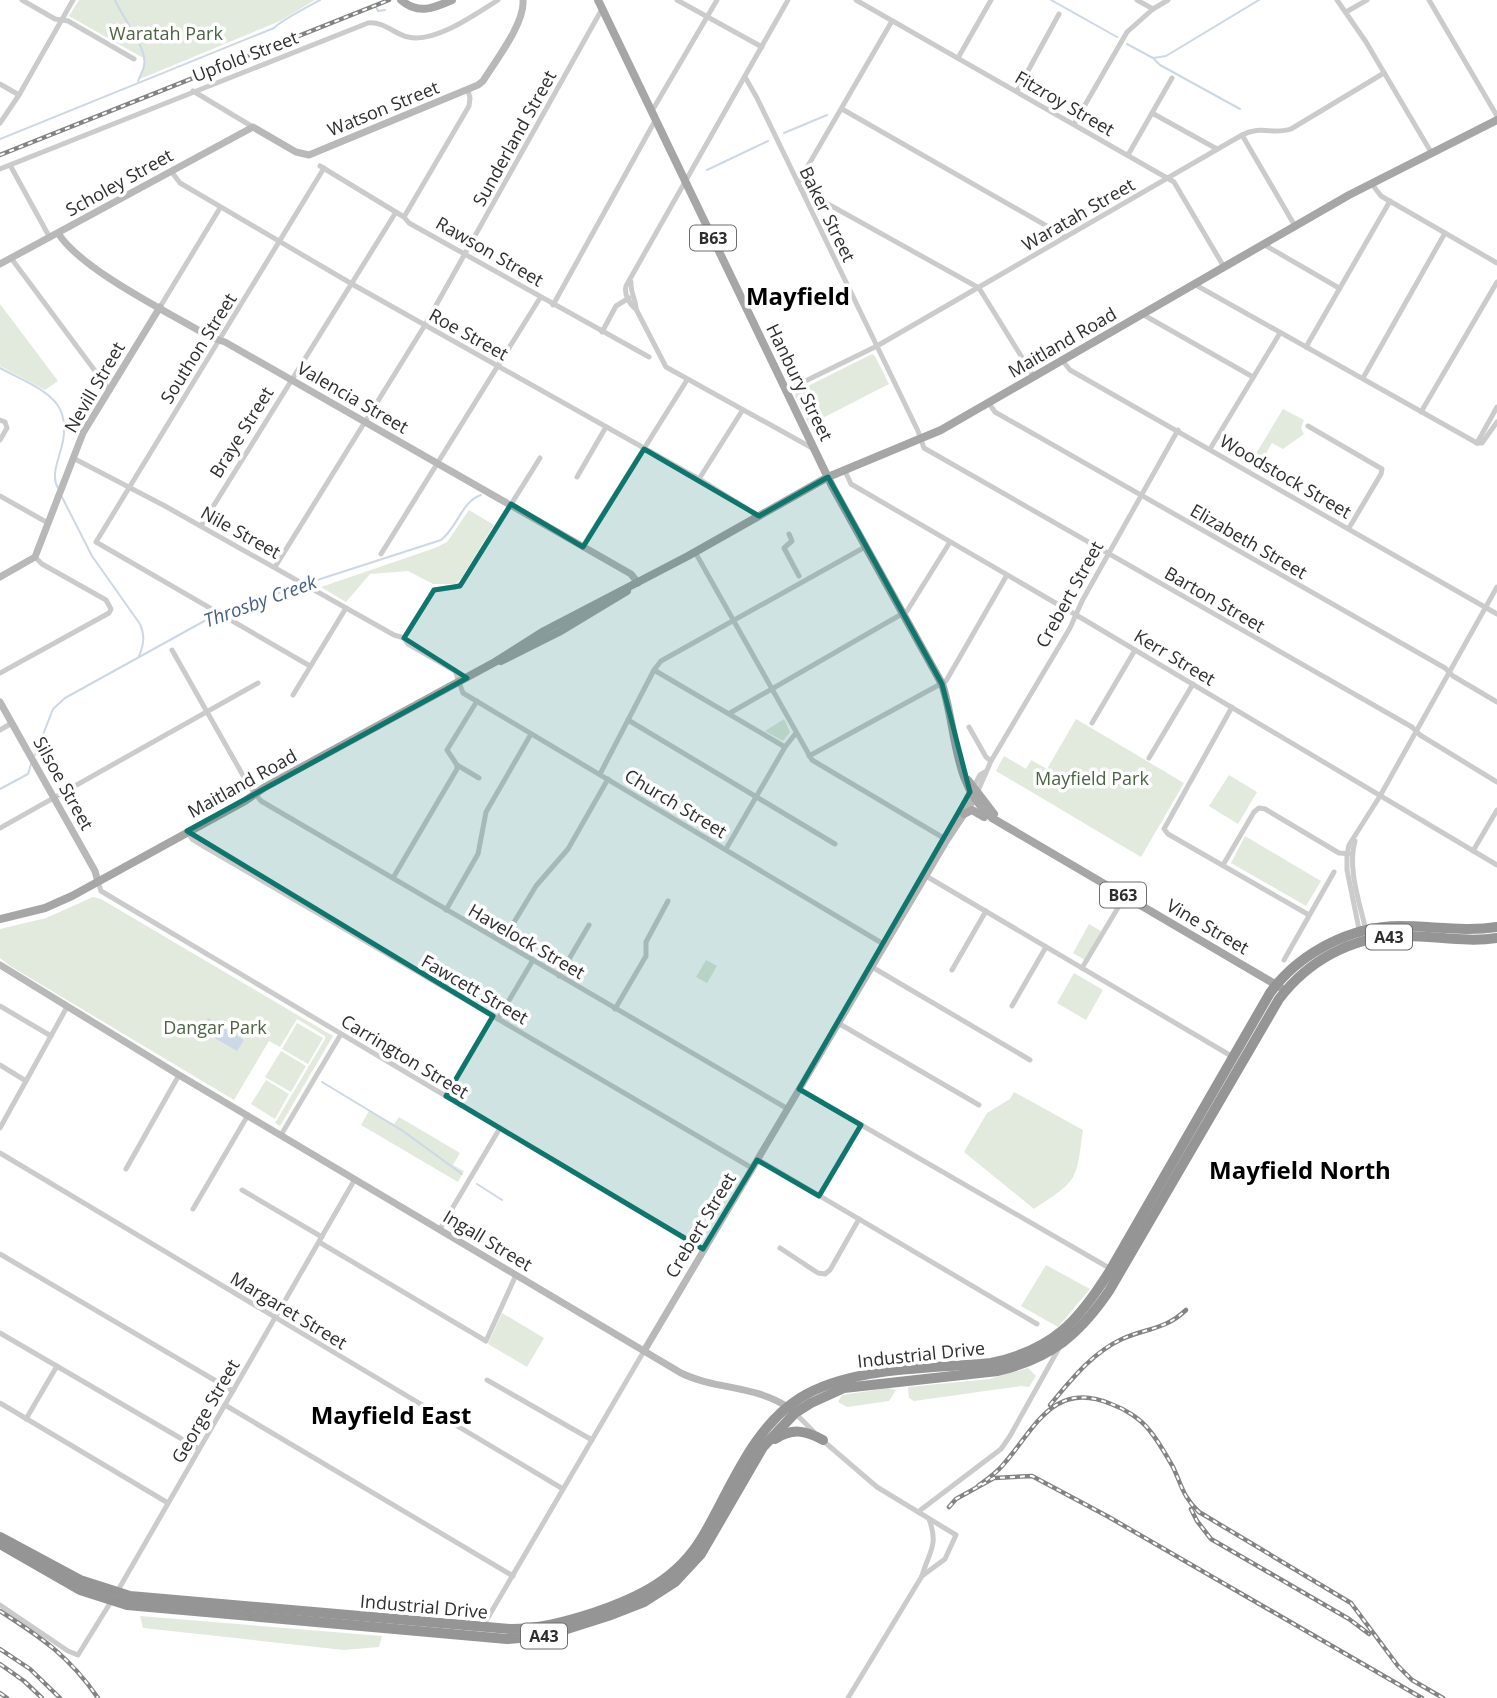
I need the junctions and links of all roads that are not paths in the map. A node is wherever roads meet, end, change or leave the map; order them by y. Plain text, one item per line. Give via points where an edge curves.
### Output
1 (22, 0) edge
2 (74, 0) edge
3 (452, 0) edge
4 (498, 0) edge
5 (523, 0) edge
6 (598, 0) edge
7 (677, 0) edge
8 (717, 0) edge
9 (788, 0) edge
10 (856, 0) edge
11 (990, 0) edge
12 (1138, 0) edge
13 (1168, 0) edge
14 (1337, 0) edge
15 (1367, 0) edge
16 (1429, 0) edge
17 (404, 2) edge
18 (602, 9) junction
19 (1153, 9) junction
20 (1346, 12) junction
21 (1059, 14) dead end
22 (708, 17) junction
23 (62, 20) junction
24 (892, 21) junction
25 (762, 47) junction
26 (958, 58) junction
27 (134, 59) dead end
28 (1384, 73) junction
29 (745, 78) junction
30 (1172, 78) dead end
31 (0, 84) edge
32 (468, 90) junction
33 (193, 91) junction
34 (1017, 92) junction
35 (19, 95) junction
36 (842, 108) junction
37 (1152, 113) junction
38 (654, 115) junction
39 (1497, 118) edge
40 (0, 123) edge
41 (1074, 124) junction
42 (253, 127) junction
43 (1242, 135) junction
44 (1217, 149) junction
45 (1431, 152) junction
46 (1128, 155) junction
47 (10, 164) junction
48 (322, 167) joint
49 (0, 169) edge
50 (171, 171) junction
51 (1168, 177) junction
52 (687, 183) junction
53 (1371, 183) junction
54 (799, 186) junction
55 (1390, 201) junction
56 (220, 208) junction
57 (396, 212) junction
58 (404, 217) junction
59 (1295, 226) junction
60 (58, 233) junction
61 (1445, 233) junction
62 (1066, 237) junction
63 (50, 238) junction
64 (279, 243) junction
65 (1263, 244) junction
66 (464, 254) junction
67 (11, 258) junction
68 (1497, 262) edge
69 (0, 264) edge
70 (1224, 267) junction
71 (1497, 282) edge
72 (352, 284) junction
73 (1194, 284) junction
74 (979, 288) junction
75 (1339, 288) junction
76 (540, 298) junction
77 (630, 298) junction
78 (553, 305) junction
79 (160, 307) junction
80 (1142, 314) junction
81 (425, 325) junction
82 (602, 332) junction
83 (1280, 333) junction
84 (219, 340) junction
85 (877, 346) junction
86 (1306, 347) junction
87 (649, 358) dead end
88 (1062, 360) junction
89 (498, 366) junction
90 (1034, 377) junction
91 (1253, 377) junction
92 (1363, 378) junction
93 (687, 380) junction
94 (292, 381) junction
95 (787, 390) junction
96 (110, 391) junction
97 (988, 402) junction
98 (1497, 407) edge
99 (741, 411) junction
100 (1421, 412) junction
101 (0, 420) edge
102 (1497, 422) edge
103 (365, 423) junction
104 (1308, 426) dead end
105 (606, 427) junction
106 (1178, 430) junction
107 (0, 440) edge
108 (920, 440) junction
109 (1476, 443) junction
110 (644, 449) junction
111 (1210, 449) junction
112 (816, 451) junction
113 (540, 457) dead end
114 (73, 458) junction
115 (438, 463) junction
116 (844, 469) junction
117 (578, 477) dead end
118 (828, 477) junction
119 (699, 480) junction
120 (129, 486) junction
121 (1141, 495) junction
122 (0, 496) edge
123 (511, 505) junction
124 (759, 516) junction
125 (48, 523) junction
126 (201, 526) junction
127 (1349, 528) junction
128 (789, 534) dead end
129 (950, 542) junction
130 (583, 546) junction
131 (865, 547) junction
132 (695, 552) junction
133 (381, 554) dead end
134 (1108, 554) junction
135 (35, 557) junction
136 (275, 567) junction
137 (1007, 575) junction
138 (799, 576) dead end
139 (0, 578) edge
140 (638, 583) junction
141 (1497, 587) edge
142 (1485, 607) junction
143 (346, 608) junction
144 (903, 614) junction
145 (1497, 614) edge
146 (1076, 615) junction
147 (734, 621) junction
148 (404, 638) junction
149 (172, 650) dead end
150 (1135, 650) junction
151 (310, 666) junction
152 (654, 670) junction
153 (1449, 672) junction
154 (0, 673) edge
155 (458, 682) junction
156 (258, 683) dead end
157 (942, 684) junction
158 (1193, 684) junction
159 (772, 688) junction
160 (293, 695) dead end
161 (477, 701) junction
162 (0, 702) edge
163 (1497, 702) edge
164 (1232, 708) junction
165 (207, 711) junction
166 (730, 713) junction
167 (628, 720) junction
168 (12, 723) junction
169 (1092, 723) dead end
170 (969, 727) dead end
171 (0, 730) edge
172 (1416, 731) junction
173 (796, 733) junction
174 (531, 734) junction
175 (785, 747) junction
176 (809, 755) junction
177 (1149, 758) dead end
178 (991, 761) junction
179 (457, 765) junction
180 (600, 774) junction
181 (479, 778) dead end
182 (608, 779) junction
183 (1497, 782) edge
184 (974, 793) junction
185 (255, 794) junction
186 (1380, 796) junction
187 (54, 797) junction
188 (756, 797) junction
189 (1497, 810) edge
190 (964, 814) junction
191 (1006, 826) junction
192 (0, 828) edge
193 (187, 831) junction
194 (947, 840) junction
195 (835, 844) dead end
196 (726, 849) junction
197 (1473, 851) junction
198 (1349, 854) junction
199 (1223, 865) junction
200 (1497, 865) edge
201 (1334, 872) dead end
202 (926, 876) junction
203 (393, 878) junction
204 (98, 882) junction
205 (1125, 896) junction
206 (668, 901) dead end
207 (446, 910) junction
208 (986, 911) junction
209 (1310, 915) junction
210 (0, 919) edge
211 (589, 925) dead end
212 (1497, 927) edge
213 (1364, 935) junction
214 (1497, 938) edge
215 (502, 942) junction
216 (885, 945) junction
217 (1046, 947) junction
218 (533, 960) junction
219 (1284, 960) dead end
220 (0, 965) edge
221 (872, 967) junction
222 (1083, 968) junction
223 (952, 970) dead end
224 (559, 976) junction
225 (1281, 987) junction
226 (0, 1006) edge
227 (1012, 1006) dead end
228 (67, 1007) junction
229 (615, 1009) junction
230 (496, 1018) junction
231 (838, 1023) junction
232 (341, 1034) junction
233 (51, 1036) junction
234 (1233, 1057) junction
235 (1030, 1060) dead end
236 (0, 1065) edge
237 (179, 1074) junction
238 (26, 1081) junction
239 (799, 1089) junction
240 (446, 1096) junction
241 (979, 1105) dead end
242 (788, 1109) junction
243 (248, 1115) junction
244 (861, 1125) junction
245 (0, 1128) edge
246 (500, 1128) junction
247 (281, 1135) junction
248 (0, 1153) edge
249 (757, 1160) junction
250 (752, 1168) junction
251 (126, 1169) dead end
252 (355, 1179) junction
253 (242, 1189) dead end
254 (819, 1196) junction
255 (193, 1209) dead end
256 (859, 1219) junction
257 (440, 1229) junction
258 (321, 1240) junction
259 (780, 1248) dead end
260 (703, 1249) junction
261 (0, 1254) edge
262 (1111, 1269) junction
263 (516, 1275) junction
264 (1093, 1306) junction
265 (276, 1318) junction
266 (1037, 1324) dead end
267 (0, 1333) edge
268 (1060, 1346) junction
269 (643, 1351) junction
270 (57, 1366) junction
271 (487, 1380) dead end
272 (233, 1391) junction
273 (0, 1403) edge
274 (225, 1405) junction
275 (791, 1410) junction
276 (26, 1419) junction
277 (592, 1440) junction
278 (822, 1440) junction
279 (763, 1447) junction
280 (199, 1450) junction
281 (563, 1489) junction
282 (168, 1503) junction
283 (918, 1512) junction
284 (929, 1519) junction
285 (0, 1537) edge
286 (0, 1545) edge
287 (513, 1576) junction
288 (922, 1576) junction
289 (113, 1597) junction
290 (0, 1605) edge
291 (483, 1627) junction
292 (848, 1698) edge

1 - 23 street
2 - 23 street
3 - 17 main road via 425,10
4 - 33 street, Upfold Street via 428,37 407,37 371,23
5 - 32 street via 520,18 483,81
6 - 18 main road, Hanbury Street / B63
7 - 22 street
8 - 22 street
9 - 25 street
10 - 24 street, Fitzroy Street
11 - 26 street
12 - 19 street
13 - 19 street
14 - 20 street
15 - 20 street
16 - 39 street
18 - 38 main road, Hanbury Street / B63
18 - 66 street, Sunderland Street
19 - 41 street via 1127,32
20 - 28 street
21 - 34 street
22 - 25 street
22 - 38 street
23 - 27 street
23 - 35 street
24 - 26 street, Fitzroy Street
24 - 36 street
25 - 29 street
26 - 34 street, Fitzroy Street
28 - 43 street, Waratah Street via 1291,130 1256,129
28 - 45 street
29 - 52 street
29 - 54 street, Baker Street
30 - 37 street
31 - 35 street
32 - 42 street, Watson Street via 309,155 299,154
32 - 58 street via 470,104
33 - 42 street
33 - 47 street, Upfold Street
34 - 41 street, Fitzroy Street
35 - 40 street
36 - 54 street
36 - 62 street
37 - 44 street
37 - 46 street
38 - 52 main road, Hanbury Street / B63
38 - 78 street
39 - 45 main road, Maitland Road
41 - 46 street, Fitzroy Street
42 - 50 street, Scholey Street
43 - 44 street, Waratah Street
43 - 59 street
44 - 51 street, Waratah Street
45 - 53 main road, Maitland Road
46 - 51 street, Fitzroy Street
47 - 49 street, Upfold Street
47 - 63 street
48 - 57 street, Rawson Street
48 - 64 street, Southon Street
50 - 56 street, Roe Street via 180,183
50 - 60 street, Scholey Street
51 - 62 street, Waratah Street
51 - 70 street, Fitzroy Street
52 - 77 street via 625,290
52 - 95 main road, Hanbury Street / B63
53 - 55 street
53 - 59 main road, Maitland Road
54 - 74 street
54 - 85 street, Baker Street
55 - 61 street
55 - 75 street
56 - 64 street, Roe Street
56 - 79 street, Nevill Street
57 - 58 street, Rawson Street
57 - 72 street, Braye Street
58 - 66 street, Rawson Street
59 - 65 main road, Maitland Road
60 - 63 street, Scholey Street
60 - 79 street, Valencia Street via 94,268
61 - 68 street
61 - 92 street
62 - 74 street, Waratah Street
63 - 67 street, Scholey Street
64 - 72 street, Roe Street
64 - 84 street, Southon Street
65 - 70 main road, Maitland Road
65 - 75 street
66 - 76 street, Rawson Street
66 - 81 street, Sunderland Street
67 - 69 street, Scholey Street
67 - 96 street
70 - 73 main road, Maitland Road
71 - 100 street
72 - 81 street, Roe Street
72 - 94 street, Braye Street
73 - 80 main road, Maitland Road
73 - 83 street
74 - 85 street, Waratah Street
74 - 90 street
75 - 86 street
76 - 78 street, Rawson Street
76 - 89 street
77 - 82 street via 616,306
77 - 93 street via 666,368
78 - 82 street, Rawson Street
79 - 84 street, Valencia Street
79 - 96 street, Nevill Street
80 - 88 main road, Maitland Road
80 - 91 street
81 - 89 street, Roe Street
81 - 103 street, Sunderland Street
82 - 87 street, Rawson Street
83 - 86 street
83 - 91 street
84 - 94 street, Valencia Street
84 - 120 street, Southon Street
85 - 95 street, Waratah Street
85 - 108 street, Baker Street
86 - 92 street
88 - 90 main road, Maitland Road
88 - 106 street, Woodstock Street via 1070,370
89 - 105 street, Roe Street
89 - 115 street
90 - 97 main road, Maitland Road
91 - 111 street
92 - 100 street
93 - 99 street
93 - 110 street
94 - 103 street, Valencia Street
94 - 126 street, Braye Street
95 - 112 main road, Hanbury Street / B63
96 - 114 street, Nevill Street
97 - 108 main road, Maitland Road
97 - 121 street, Elizabeth Street via 995,412
98 - 109 street
99 - 112 street
99 - 119 street
100 - 109 street
101 - 107 street via 7,428
102 - 109 street via 1486,440
103 - 115 street, Valencia Street
103 - 136 street, Sunderland Street
104 - 127 street via 1382,469
105 - 110 street, Roe Street
105 - 117 street
106 - 111 street, Woodstock Street
106 - 121 street, Crebert Street
108 - 116 main road, Maitland Road
108 - 134 street, Barton Street via 924,449
110 - 119 street, Roe Street
110 - 130 street
111 - 127 street, Woodstock Street
112 - 118 main road, Hanbury Street / B63
113 - 123 street
114 - 120 street, Nile Street
114 - 125 street, Nevill Street
115 - 123 street, Valencia Street
115 - 133 street
116 - 118 main road, Maitland Road
116 - 129 street, Kerr Street via 850,484
118 - 124 main road, Maitland Road
118 - 131 main road, Hanbury Street / B63
119 - 124 street, Roe Street
120 - 126 street, Nile Street
120 - 151 street, Southon Street via 96,542
121 - 134 street, Crebert Street
121 - 153 street, Elizabeth Street
122 - 125 street
123 - 130 street, Valencia Street
123 - 148 street via 462,583 434,590
124 - 132 main road, Maitland Road
125 - 135 street, Nevill Street
126 - 136 street, Nile Street
127 - 142 street, Woodstock Street
128 - 138 street via 792,541 782,547
129 - 137 street, Kerr Street
129 - 144 street via 912,607
130 - 140 street, Valencia Street via 631,574
131 - 144 main road, Hanbury Street / B63
131 - 147 street
132 - 140 main road, Maitland Road
132 - 147 street
134 - 146 street, Crebert Street
134 - 172 street, Barton Street
135 - 139 street
135 - 154 street via 106,600 111,609
136 - 143 street, Nile Street
137 - 146 street, Kerr Street
137 - 157 street
140 - 155 main road, Maitland Road via 559,632
141 - 142 street
142 - 145 street, Woodstock Street
142 - 153 street
143 - 148 street, Nile Street
143 - 151 street
144 - 157 main road, Hanbury Street / B63
144 - 159 street
146 - 150 street, Kerr Street
146 - 178 street, Crebert Street
147 - 152 street via 668,656
147 - 159 street
148 - 155 street, Nile Street via 455,671
149 - 165 street
150 - 158 street, Kerr Street
150 - 169 street
151 - 160 street
152 - 166 street
152 - 167 street
153 - 163 street, Elizabeth Street
153 - 172 street
155 - 161 street, Church Street via 463,693
155 - 185 main road, Maitland Road
156 - 165 street
157 - 176 street
157 - 184 main road, Hanbury Street / B63 via 957,754
158 - 164 street, Kerr Street
158 - 177 street
159 - 166 street
159 - 173 street
161 - 174 street, Church Street
161 - 179 street via 447,750
162 - 168 street, Silsoe Street
164 - 186 street, Kerr Street
164 - 199 street via 1164,829
165 - 185 street
165 - 187 street
166 - 175 street
167 - 180 street
167 - 188 street
168 - 171 street
168 - 187 street, Silsoe Street
170 - 178 street
172 - 183 street, Barton Street
172 - 186 street
173 - 175 street
173 - 176 street
174 - 180 street, Church Street
174 - 207 street via 486,813 478,854
175 - 188 street
176 - 194 street via 819,766
178 - 184 street, Crebert Street
179 - 181 street
179 - 203 street
180 - 182 street, Church Street
182 - 196 street, Church Street
182 - 215 street via 568,849 536,886
184 - 190 street, Crebert Street
184 - 191 main road, Vine Street / B63 via 981,809
184 - 194 street, Crebert Street
185 - 193 main road, Maitland Road
185 - 203 street, Havelock Street
186 - 197 street, Kerr Street
186 - 198 street
187 - 192 street
187 - 204 street, Silsoe Street
188 - 195 street
188 - 196 street
189 - 197 street
190 - 191 main road, B63 via 972,810
190 - 194 street, Crebert Street
191 - 205 main road, Vine Street / B63
193 - 204 main road, Maitland Road
193 - 230 street, Fawcett Street via 205,847
194 - 202 street, Crebert Street
196 - 216 street, Church Street
197 - 200 street, Kerr Street
198 - 199 street via 1339,853 1259,808
198 - 213 street via 1347,870
199 - 209 street
201 - 209 street
202 - 208 street
202 - 216 street, Crebert Street
203 - 207 street, Havelock Street
204 - 210 main road, Maitland Road via 56,904
204 - 232 street, Carrington Street via 101,891
205 - 222 street
205 - 225 main road, Vine Street / B63
206 - 229 street via 646,940 646,956
207 - 215 street, Havelock Street
208 - 217 street
208 - 223 street
209 - 219 street
211 - 224 street
212 - 213 highway, Industrial Drive / A43 via 1400,926
213 - 214 highway, Industrial Drive / A43
213 - 225 highway, Industrial Drive / A43
215 - 218 street, Havelock Street
216 - 221 street, Crebert Street
217 - 222 street
217 - 227 street
218 - 224 street, Havelock Street
218 - 230 street
220 - 228 street, Ingall Street
221 - 231 street, Crebert Street
221 - 235 street
222 - 234 street
224 - 229 street, Havelock Street
225 - 234 highway, Industrial Drive / A43
225 - 264 highway, Industrial Drive / A43 via 1267,1018
226 - 233 street
228 - 233 street
228 - 237 street, Ingall Street
229 - 242 street, Havelock Street
230 - 240 street
230 - 250 street, Fawcett Street
231 - 239 street, Crebert Street
231 - 241 street
232 - 240 street, Carrington Street
232 - 247 street
233 - 238 street
234 - 262 highway, Industrial Drive / A43
236 - 238 street
237 - 243 street, Ingall Street
237 - 251 street
238 - 245 street
239 - 242 street, Crebert Street
239 - 244 street
240 - 246 street, Carrington Street
242 - 249 street, Crebert Street
243 - 247 street, Ingall Street
243 - 255 street
244 - 254 street
244 - 262 street
246 - 257 street
246 - 260 street, Carrington Street
247 - 252 street, Ingall Street
248 - 265 street, Margaret Street
249 - 250 street, Crebert Street
249 - 254 street
250 - 260 street, Crebert Street
252 - 257 street, Ingall Street
252 - 258 street, George Street
253 - 258 street
254 - 256 street
256 - 259 street via 828,1272 818,1273
256 - 266 street
257 - 263 street, Ingall Street
258 - 263 street via 486,1341
258 - 265 street, George Street
260 - 269 street, Crebert Street
261 - 272 street
262 - 264 highway, Industrial Drive / A43
263 - 269 street, Ingall Street
264 - 268 highway, Industrial Drive / A43 via 1076,1333
264 - 275 highway, Industrial Drive / A43 via 1055,1338 1010,1359 844,1379 819,1388
265 - 272 street, George Street
265 - 281 street, Margaret Street
267 - 270 street
268 - 275 highway, Industrial Drive / A43 via 1035,1360 998,1371 844,1388
268 - 283 street via 1000,1449
269 - 275 street, Ingall Street via 691,1378 758,1392
269 - 277 street, Crebert Street
270 - 276 street
270 - 280 street
271 - 277 street
272 - 274 street, George Street
273 - 276 street
274 - 280 street, George Street
274 - 287 street
275 - 278 street, Ingall Street
275 - 279 highway, Industrial Drive / A43
275 - 291 highway, Industrial Drive / A43 via 756,1442 692,1553 665,1580 622,1603 548,1626
276 - 282 street
277 - 281 street, Crebert Street
278 - 279 highway via 794,1431
278 - 283 street, Ingall Street via 877,1487
279 - 289 highway, Industrial Drive / A43 via 701,1554 675,1582 643,1602 545,1636 508,1639 127,1605
280 - 282 street, George Street
281 - 287 street, Crebert Street
282 - 289 street, George Street
283 - 284 street, Ingall Street
284 - 288 street via 935,1547
284 - 288 street, Ingall Street via 956,1535 945,1559
285 - 289 highway, Industrial Drive / A43
286 - 289 highway, Industrial Drive / A43 via 71,1586
287 - 291 street, Crebert Street
288 - 292 street
289 - 290 street, George Street via 78,1655
289 - 291 highway, Industrial Drive / A43

